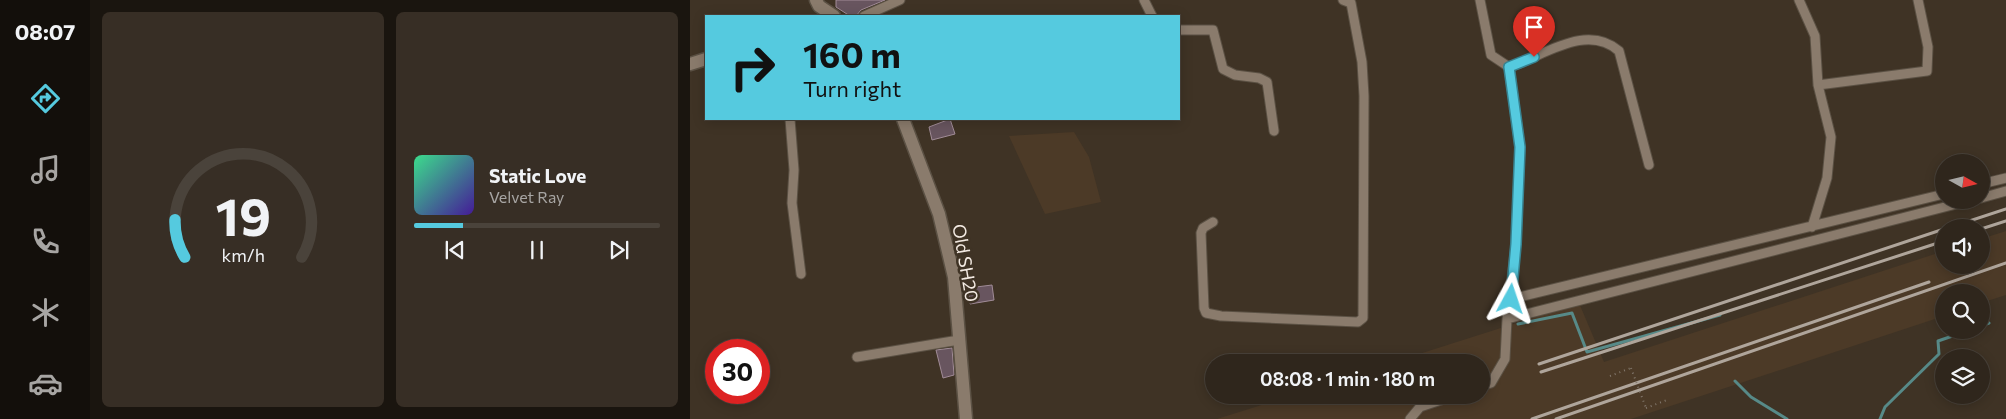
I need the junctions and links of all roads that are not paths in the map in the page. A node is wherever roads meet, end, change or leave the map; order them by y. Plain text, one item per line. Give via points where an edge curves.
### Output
1 (816, 0) edge
2 (900, 0) edge
3 (1144, 0) edge
4 (1343, 0) edge
5 (1480, 0) edge
6 (1799, 0) edge
7 (1918, 0) edge
8 (832, 15) edge
9 (866, 15) edge
10 (1152, 15) edge
11 (1180, 30) edge
12 (705, 59) edge
13 (690, 64) edge
14 (1509, 67) junction
15 (1818, 85) junction
16 (790, 120) edge
17 (903, 120) edge
18 (1274, 131) dead end
19 (1649, 165) dead end
20 (2006, 178) edge
21 (1990, 182) edge
22 (2006, 191) edge
23 (1990, 195) edge
24 (1935, 196) edge
25 (1937, 209) edge
26 (1212, 222) dead end
27 (1812, 227) junction
28 (801, 274) dead end
29 (1511, 299) junction
30 (1507, 319) junction
31 (959, 340) junction
32 (857, 357) dead end
33 (1490, 383) edge
34 (1431, 404) edge
35 (966, 419) edge
36 (1410, 419) edge

1 - 8 main road
2 - 9 street
3 - 10 street
4 - 26 street via 1352,6 1363,79 1363,318 1358,322 1221,316 1206,312 1201,233
5 - 14 street via 1491,55
6 - 15 street via 1815,36
7 - 15 street via 1928,47 1927,71
11 - 18 street via 1213,30 1223,68 1235,75 1266,82
12 - 13 main road
14 - 19 street via 1564,43 1587,41 1612,45 1619,51
14 - 29 street via 1520,147
15 - 27 street via 1831,137 1827,178
16 - 28 street via 794,170 792,204
17 - 31 main road, Old SH20 via 939,214 954,277
20 - 21 street
22 - 23 street
24 - 27 street
25 - 30 street
27 - 29 street
29 - 30 street
30 - 33 street via 1505,359
31 - 32 street
31 - 35 main road, Old SH20
34 - 36 street via 1420,408

